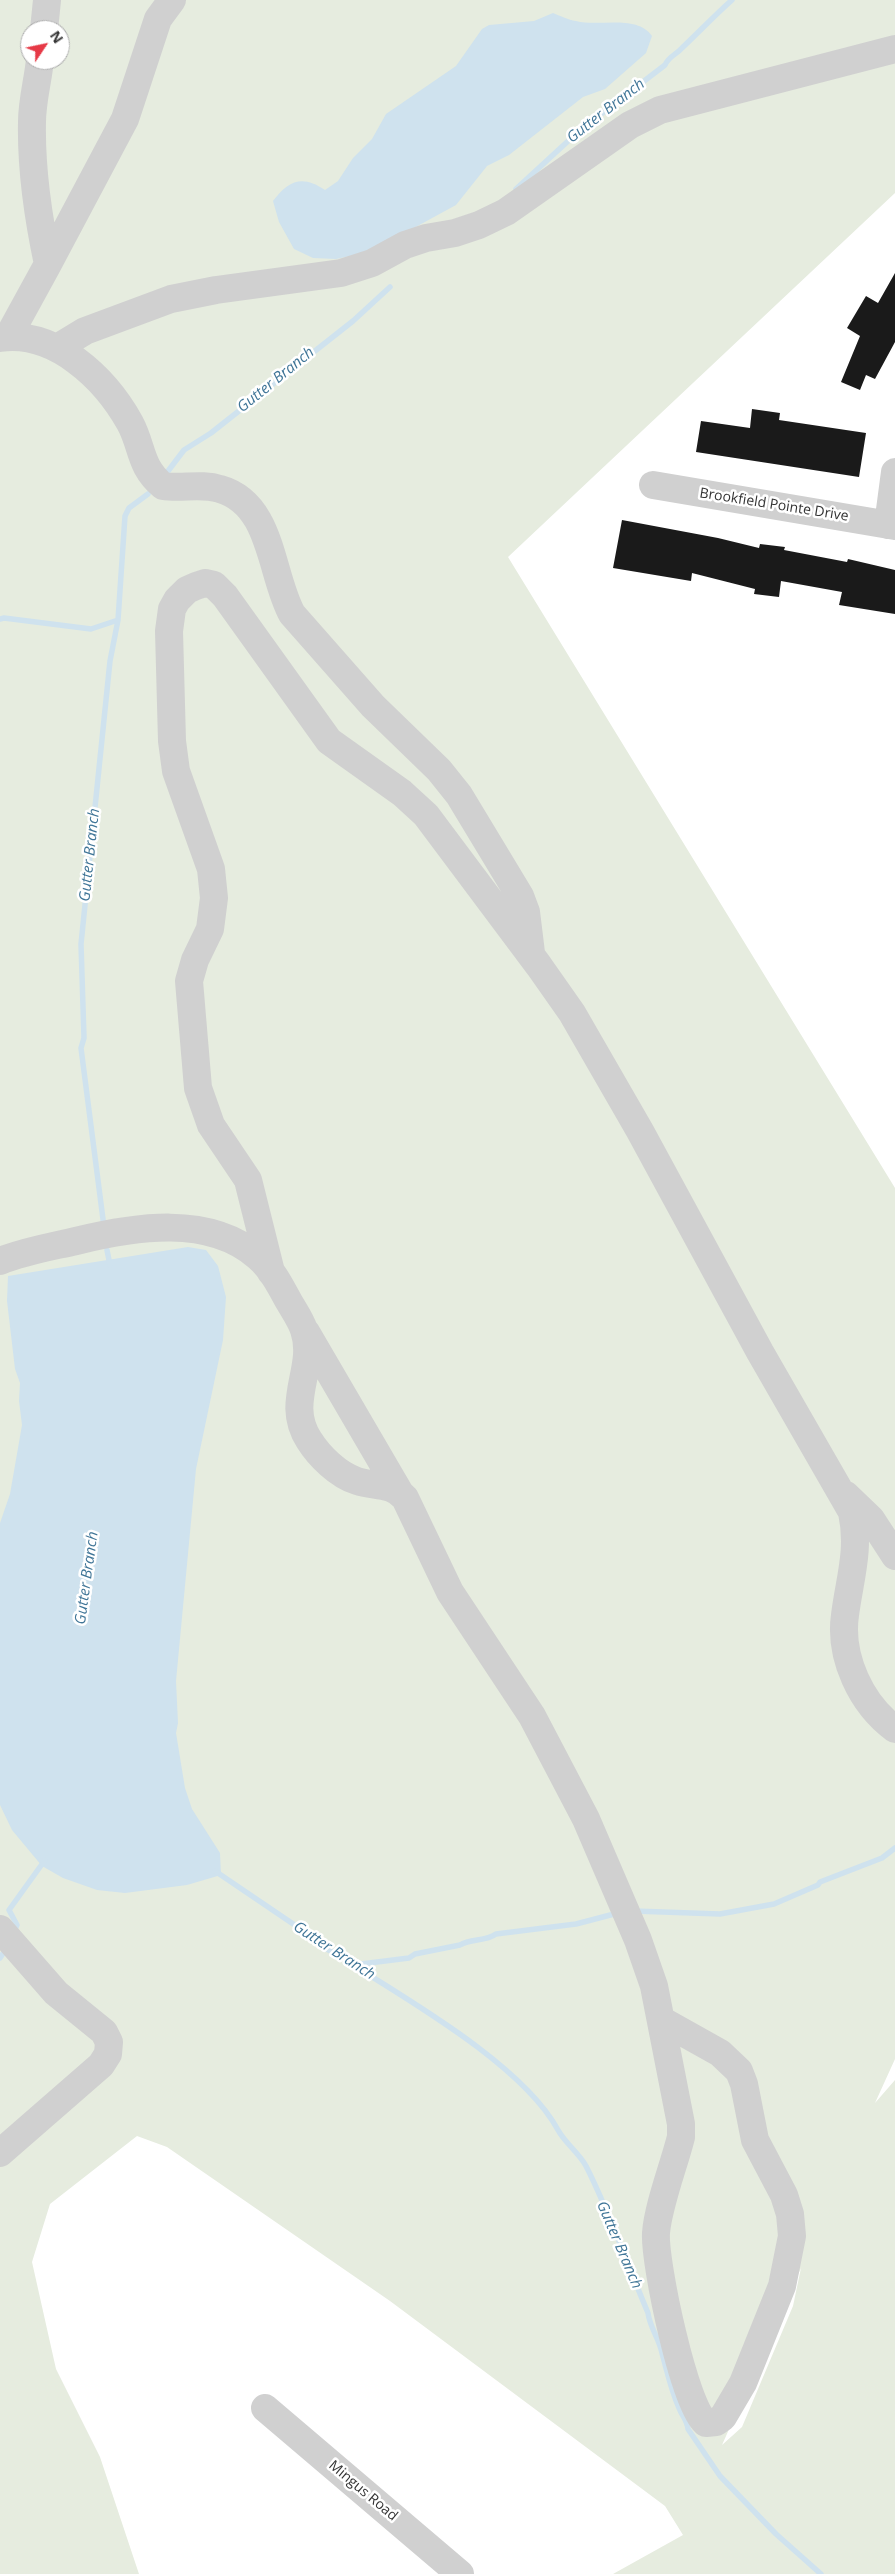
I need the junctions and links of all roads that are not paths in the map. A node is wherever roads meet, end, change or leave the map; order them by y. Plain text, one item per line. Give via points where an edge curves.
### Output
1 (47, 0) edge
2 (172, 0) edge
3 (45, 20) edge
4 (895, 49) edge
5 (39, 70) edge
6 (48, 264) junction
7 (4, 338) edge
8 (57, 348) junction
9 (895, 472) edge
10 (652, 485) dead end
11 (892, 525) edge
12 (531, 954) junction
13 (0, 1261) edge
14 (271, 1272) junction
15 (304, 1329) junction
16 (842, 1491) junction
17 (400, 1493) junction
18 (895, 1556) edge
19 (895, 1729) edge
20 (0, 1929) edge
21 (661, 2020) junction
22 (0, 2153) edge
23 (265, 2408) dead end
24 (460, 2574) edge

1 - 3 street
2 - 6 street via 158,20 125,119
4 - 8 street via 660,110 630,125 506,212 456,234 426,238 372,263 341,273 171,299 85,331
5 - 6 street via 32,120 33,170
6 - 7 street
7 - 8 street
8 - 12 street via 96,376 114,397 131,424 151,476 163,486 204,485 222,489 236,496 252,511 264,530 284,598 292,614 373,706 439,770 459,795 520,896 526,912
9 - 11 street
10 - 11 street, Brookfield Pointe Drive
12 - 14 street via 426,815 402,793 330,741 225,596 214,585 205,583 187,590 172,610 169,631 172,741 176,771 211,869 214,898 210,929 189,981 198,1088 211,1125 248,1180
12 - 16 street via 572,1013 631,1114 760,1352
13 - 14 street via 39,1248 114,1232 174,1228 229,1240 248,1249
14 - 15 street
15 - 17 street
15 - 17 street via 306,1362 298,1412 309,1441 349,1479 386,1485
16 - 18 street via 871,1519
16 - 19 street via 852,1512 856,1535 845,1616 844,1637 849,1661 858,1685 873,1709
17 - 21 street via 450,1592 532,1716 586,1819 638,1940 654,1986
20 - 22 street via 56,1993 104,2032 109,2042 108,2054 101,2065
21 - 21 street via 681,2138 656,2233 659,2270 680,2360 697,2415 706,2423 716,2422 723,2417 743,2383 782,2286 792,2236 790,2214 784,2195 755,2140 739,2071 720,2053
23 - 24 street, Mingus Road

